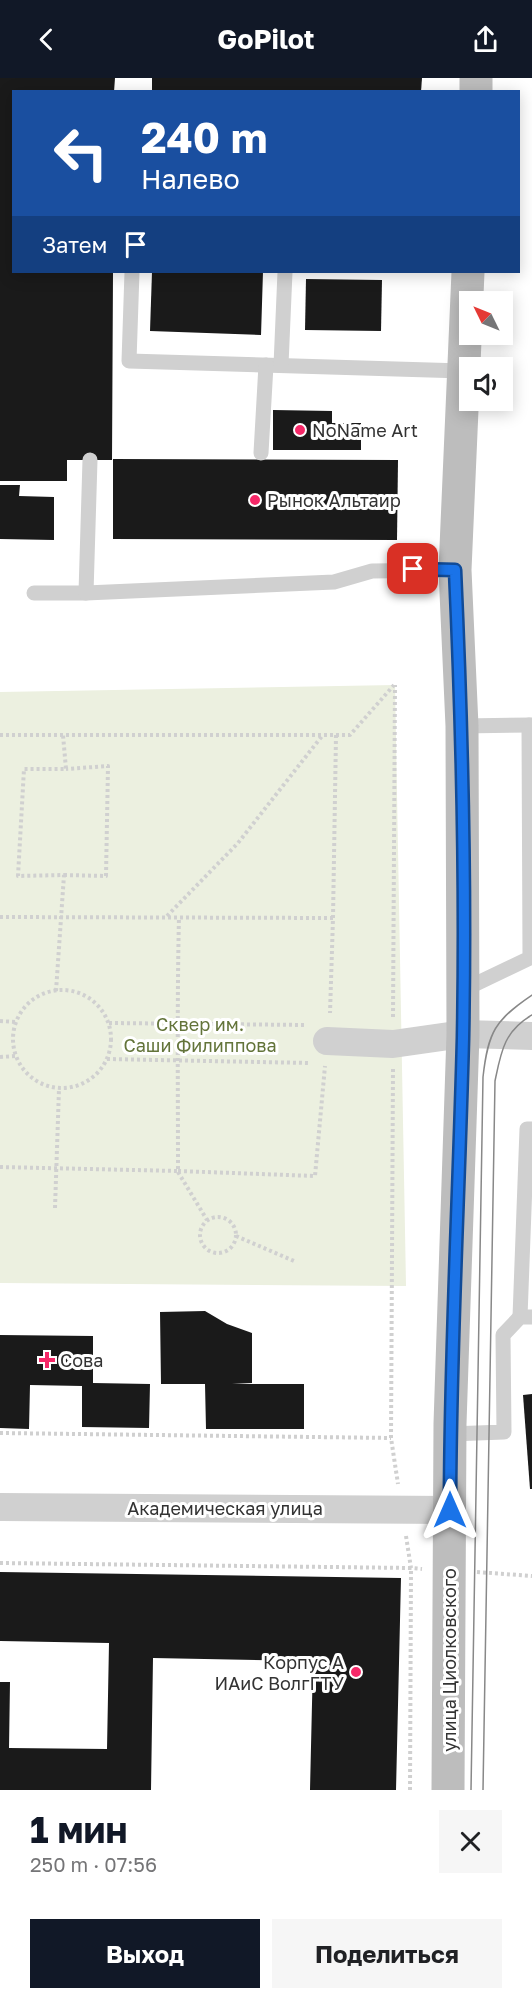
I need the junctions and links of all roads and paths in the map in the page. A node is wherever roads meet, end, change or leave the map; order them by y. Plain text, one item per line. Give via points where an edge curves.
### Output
1 (132, 273) edge
2 (285, 273) edge
3 (468, 273) edge
4 (465, 357) edge
5 (273, 365) junction
6 (459, 371) edge
7 (462, 411) edge
8 (261, 453) dead end
9 (90, 460) dead end
10 (455, 570) junction
11 (34, 593) dead end
12 (86, 593) junction
13 (530, 725) edge
14 (462, 726) junction
15 (0, 735) edge
16 (63, 735) junction
17 (322, 735) junction
18 (336, 735) junction
19 (66, 769) junction
20 (64, 875) junction
21 (0, 916) edge
22 (61, 916) junction
23 (166, 917) junction
24 (179, 917) junction
25 (333, 918) junction
26 (531, 958) edge
27 (463, 990) junction
28 (56, 991) junction
29 (0, 1021) edge
30 (16, 1022) junction
31 (109, 1023) junction
32 (176, 1024) junction
33 (328, 1033) junction
34 (463, 1034) junction
35 (532, 1036) edge
36 (393, 1044) junction
37 (16, 1056) junction
38 (0, 1057) edge
39 (107, 1059) junction
40 (179, 1061) junction
41 (59, 1089) junction
42 (532, 1129) edge
43 (0, 1167) edge
44 (56, 1168) junction
45 (178, 1171) junction
46 (55, 1208) dead end
47 (207, 1220) junction
48 (236, 1236) junction
49 (294, 1261) dead end
50 (526, 1317) edge
51 (0, 1433) edge
52 (450, 1434) junction
53 (391, 1438) junction
54 (0, 1507) edge
55 (402, 1510) junction
56 (450, 1510) junction
57 (0, 1563) edge
58 (410, 1790) edge
59 (448, 1790) edge

1 - 5 lane via 129,361
2 - 5 lane
3 - 4 street, улица Циолковского
5 - 6 lane
5 - 8 lane
7 - 10 street, улица Циолковского
9 - 12 lane
10 - 12 lane via 372,571 334,582
10 - 14 street, улица Циолковского
11 - 12 lane
13 - 14 lane
13 - 26 lane
14 - 27 street, улица Циолковского
15 - 16 path
16 - 17 path
16 - 19 path
17 - 18 path
17 - 23 path via 238,843
18 - 25 path
18 - 36 path via 350,735 395,684
19 - 20 path via 24,769 18,876
19 - 20 path via 108,765 106,876
20 - 22 path
21 - 22 path
22 - 23 path
22 - 28 path
23 - 24 path
24 - 25 path
24 - 32 path
25 - 33 path
26 - 27 lane
27 - 34 street, улица Циолковского
28 - 30 path via 32,1001
28 - 31 path via 82,994 103,1011
29 - 30 path
30 - 37 path
31 - 32 path
31 - 39 path via 111,1047
32 - 33 path
32 - 40 path
33 - 36 street
34 - 35 street
34 - 36 street
34 - 52 street, улица Циолковского
36 - 53 path
37 - 38 path
37 - 41 path via 28,1075
39 - 40 path
39 - 41 path via 88,1082
40 - 45 path
40 - 45 path via 325,1063 315,1176
41 - 44 path
42 - 50 lane via 527,1129
43 - 44 path
44 - 45 path
44 - 46 path
45 - 47 path
47 - 48 path via 224,1218 233,1225
47 - 48 path via 200,1236 209,1251 226,1251
48 - 49 path
50 - 52 lane via 503,1335 504,1432
51 - 53 path
52 - 56 street, улица Циолковского
53 - 55 path
54 - 55 street, Академическая улица
55 - 56 street, Академическая улица
56 - 59 street, улица Циолковского
57 - 58 path via 411,1568

